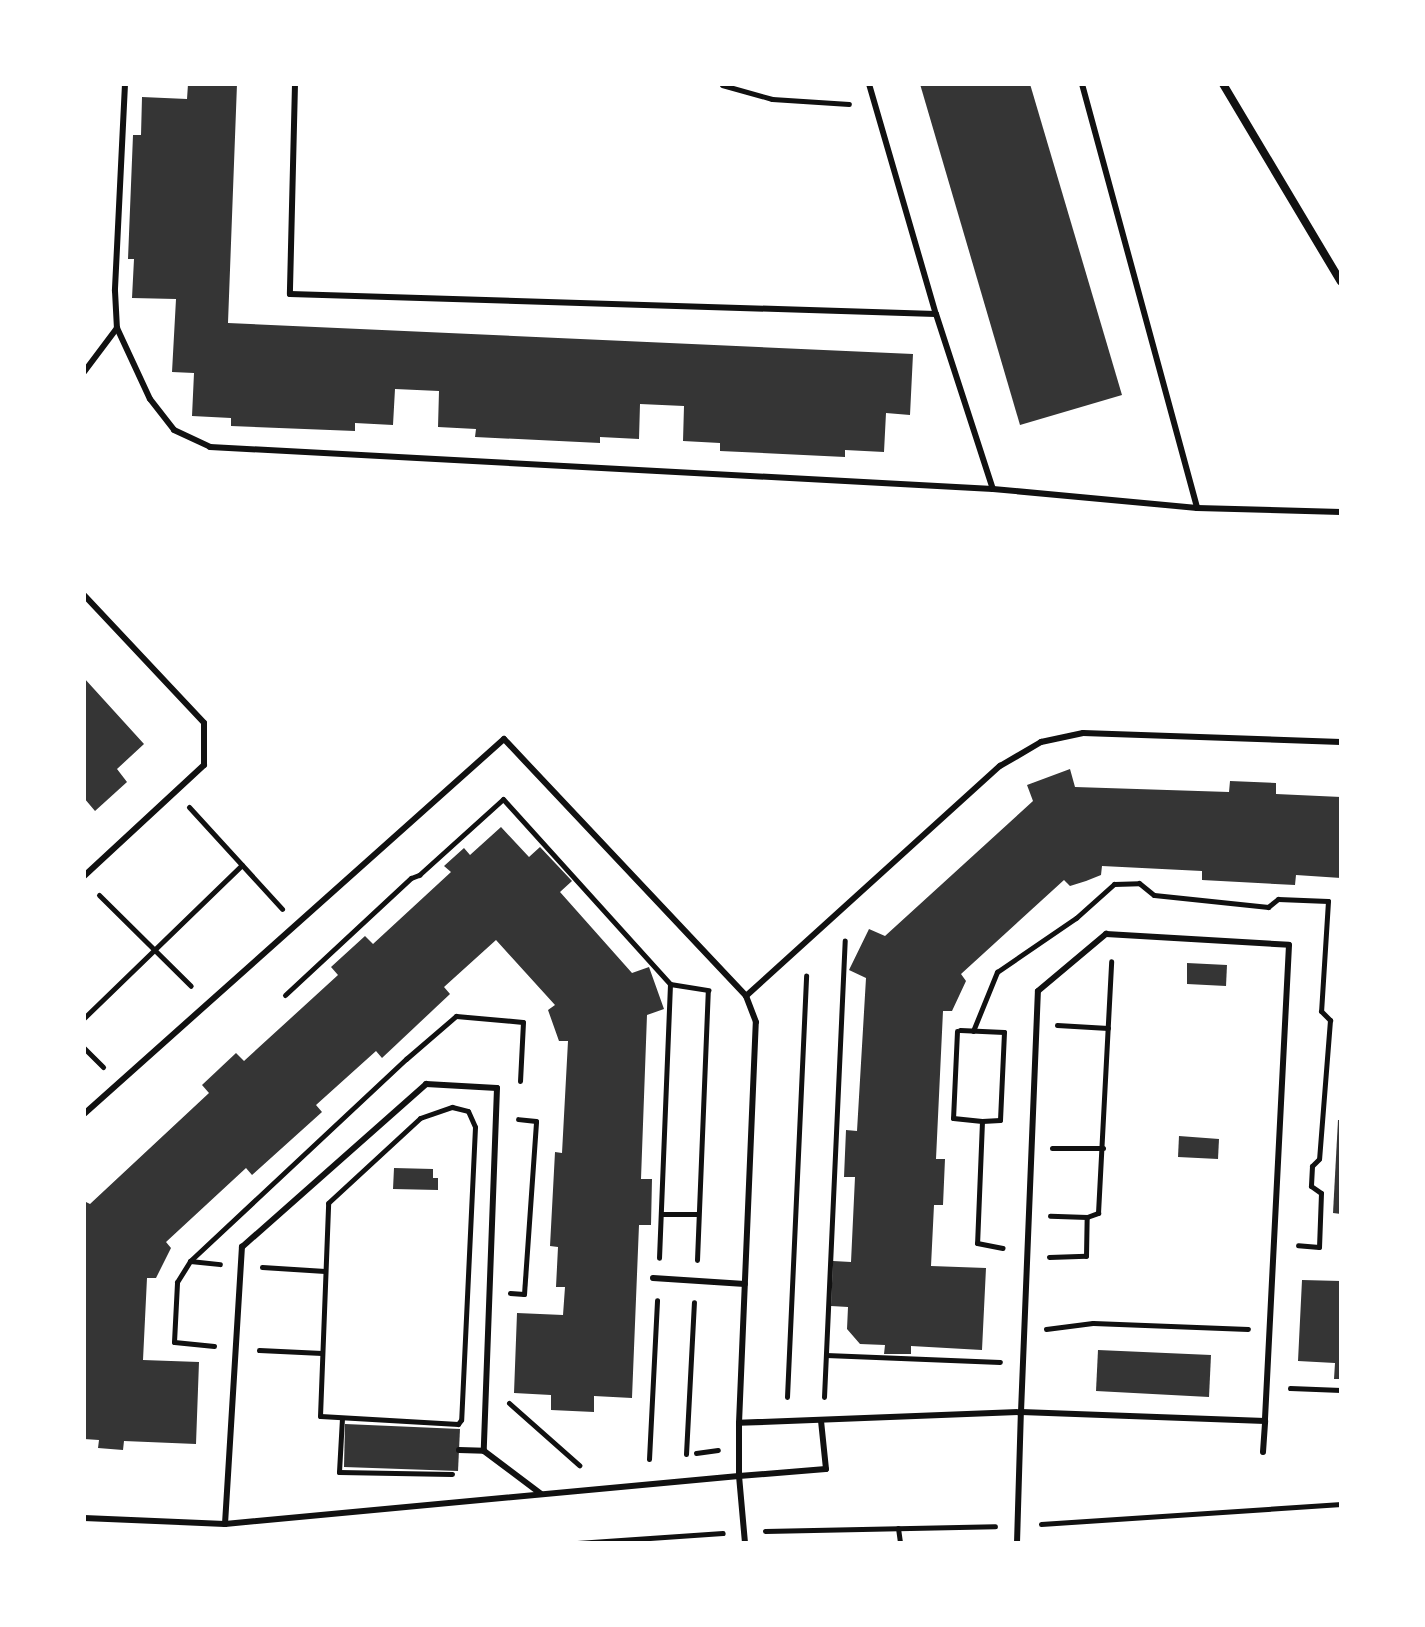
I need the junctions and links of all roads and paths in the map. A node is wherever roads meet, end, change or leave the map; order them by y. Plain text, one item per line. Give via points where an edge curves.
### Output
1 (125, 84) edge
2 (295, 84) edge
3 (869, 84) edge
4 (1082, 84) edge
5 (1223, 84) edge
6 (722, 85) edge
7 (849, 104) dead end
8 (1341, 282) edge
9 (936, 314) junction
10 (117, 328) junction
11 (84, 372) edge
12 (993, 489) junction
13 (1197, 508) junction
14 (1341, 512) edge
15 (84, 595) edge
16 (1341, 742) edge
17 (175, 792) junction
18 (242, 865) junction
19 (84, 876) edge
20 (94, 890) dead end
21 (296, 924) junction
22 (836, 943) dead end
23 (154, 949) junction
24 (1122, 957) dead end
25 (806, 968) dead end
26 (708, 990) dead end
27 (285, 995) dead end
28 (746, 996) junction
29 (208, 1003) junction
30 (84, 1018) edge
31 (1052, 1025) dead end
32 (1108, 1028) junction
33 (973, 1031) junction
34 (520, 1091) dead end
35 (519, 1105) dead end
36 (84, 1114) edge
37 (982, 1121) junction
38 (1047, 1148) dead end
39 (1103, 1148) junction
40 (662, 1214) junction
41 (698, 1214) junction
42 (1045, 1215) dead end
43 (1087, 1217) junction
44 (1292, 1245) dead end
45 (1042, 1257) dead end
46 (1003, 1260) dead end
47 (240, 1266) junction
48 (325, 1271) junction
49 (656, 1278) junction
50 (696, 1281) junction
51 (745, 1284) junction
52 (506, 1307) dead end
53 (1250, 1314) dead end
54 (1249, 1329) junction
55 (1044, 1330) dead end
56 (1248, 1342) dead end
57 (1000, 1348) dead end
58 (251, 1349) dead end
59 (322, 1353) junction
60 (826, 1355) junction
61 (213, 1360) dead end
62 (1341, 1390) edge
63 (500, 1394) dead end
64 (1284, 1400) dead end
65 (786, 1401) dead end
66 (824, 1402) dead end
67 (1021, 1412) junction
68 (342, 1418) junction
69 (821, 1421) junction
70 (1265, 1421) junction
71 (739, 1423) junction
72 (739, 1447) junction
73 (459, 1450) dead end
74 (484, 1451) junction
75 (1263, 1452) dead end
76 (686, 1454) junction
77 (674, 1456) dead end
78 (661, 1457) dead end
79 (649, 1459) junction
80 (635, 1460) dead end
81 (592, 1464) dead end
82 (457, 1474) dead end
83 (739, 1476) junction
84 (541, 1494) junction
85 (1341, 1504) edge
86 (84, 1518) edge
87 (225, 1524) junction
88 (1018, 1525) junction
89 (898, 1528) junction
90 (744, 1532) junction
91 (577, 1543) edge
92 (745, 1543) edge
93 (900, 1543) edge
94 (1017, 1543) edge

1 - 10 lane
2 - 9 lane via 290,294
3 - 9 lane
4 - 13 lane
5 - 8 street
6 - 7 path via 772,99
9 - 12 lane
10 - 11 lane
10 - 12 lane via 150,399 174,430 210,447
12 - 13 lane
13 - 14 lane
15 - 17 lane via 204,723 204,765
16 - 28 lane via 1083,733 1041,742 1000,766
17 - 18 path
17 - 19 lane
18 - 21 path
18 - 23 path
20 - 23 path
21 - 28 lane via 504,739
21 - 29 lane
22 - 60 path via 845,935
23 - 29 path
23 - 30 path
24 - 32 path via 1112,960
25 - 65 path
26 - 41 path
27 - 40 path via 503,799 670,984
28 - 51 lane via 756,1022
29 - 36 lane
31 - 32 path
32 - 39 path
33 - 37 path via 959,1030 953,1118
33 - 37 path via 1004,1032 1000,1120
33 - 44 path via 997,972 1076,918 1114,884 1139,883 1154,895 1268,907 1278,899 1328,901 1321,1011 1330,1020 1319,1159 1312,1166 1311,1186 1321,1193 1319,1247
34 - 61 path via 523,1022 456,1016 406,1059 190,1261 177,1282 174,1342 214,1345
35 - 52 path via 518,1119 536,1121 524,1294 506,1293
37 - 46 path via 977,1243 1003,1245
38 - 39 path
39 - 43 path via 1098,1213
40 - 41 path
40 - 49 path
41 - 50 path
42 - 43 path
43 - 45 path via 1086,1256
47 - 48 path
47 - 74 lane via 242,1247 426,1084 497,1088
47 - 87 lane
48 - 59 path
48 - 68 path via 328,1203 420,1118 452,1107 468,1111 475,1127 461,1420 458,1424
49 - 50 lane
49 - 79 path
50 - 51 lane
50 - 76 path
51 - 71 lane
53 - 54 path
54 - 55 path via 1093,1323
54 - 56 path
57 - 60 path via 1000,1363
58 - 59 path
59 - 68 path via 320,1416
60 - 66 path
62 - 64 path via 1285,1387
63 - 81 path via 577,1465
67 - 69 lane
67 - 70 lane
67 - 70 lane via 1038,991 1106,934 1289,945
67 - 88 lane
68 - 82 path via 339,1472
69 - 71 lane
69 - 83 lane via 826,1469
70 - 75 lane
71 - 72 lane
72 - 76 path
72 - 83 lane
73 - 74 lane
74 - 84 lane
76 - 77 path
78 - 79 path
79 - 80 path
83 - 84 lane
83 - 90 lane
84 - 87 lane
85 - 88 path
86 - 87 lane
88 - 89 path
88 - 94 lane
89 - 90 path
89 - 93 path
90 - 91 path
90 - 92 lane

